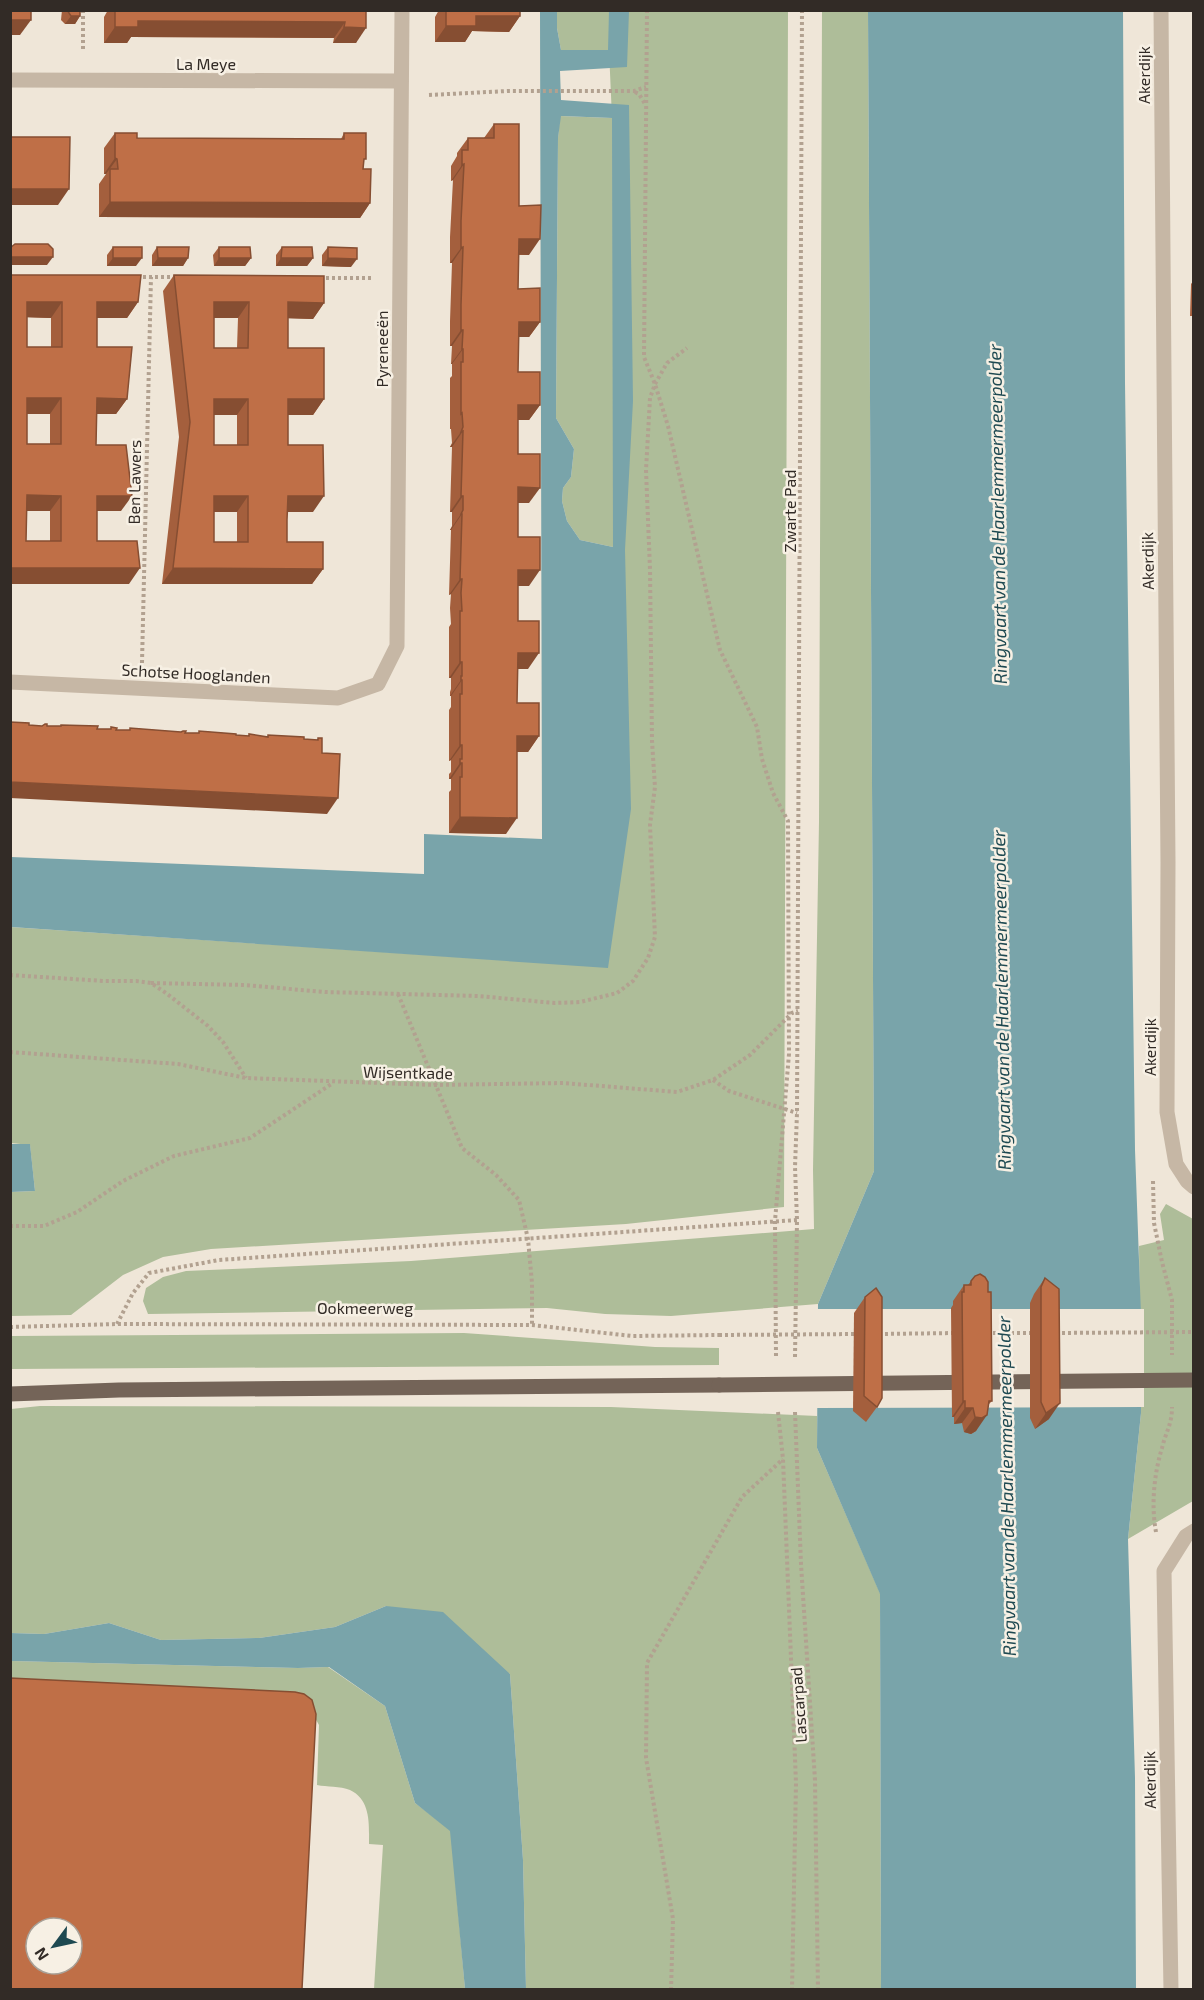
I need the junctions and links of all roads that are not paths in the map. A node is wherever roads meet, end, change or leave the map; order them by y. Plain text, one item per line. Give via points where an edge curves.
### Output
1 (402, 10) edge
2 (1161, 10) edge
3 (10, 80) edge
4 (401, 89) junction
5 (10, 682) edge
6 (378, 684) joint
7 (1194, 1187) edge
8 (1194, 1380) edge
9 (10, 1394) edge
10 (1194, 1531) edge
11 (1171, 1989) edge

1 - 4 street, Pyreneeën
2 - 7 street, Akerdijk via 1167,1112 1176,1164
3 - 4 street, La Meye
4 - 6 street, Pyreneeën via 397,646
5 - 6 street, Schotse Hooglanden via 338,698
8 - 9 main road, bridge
10 - 11 street, Akerdijk via 1186,1536 1164,1571

